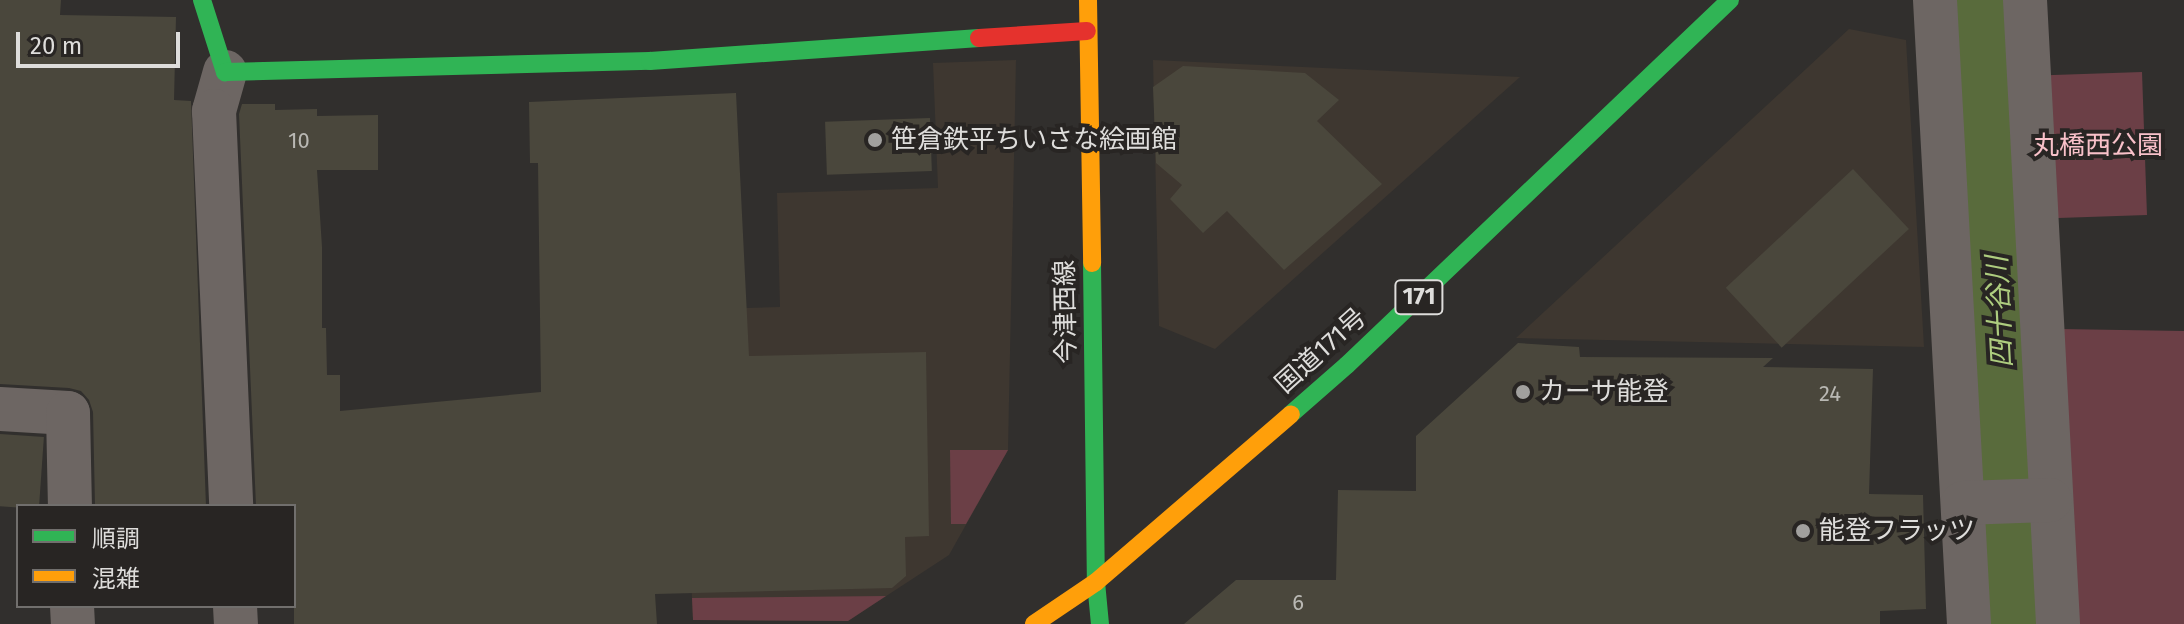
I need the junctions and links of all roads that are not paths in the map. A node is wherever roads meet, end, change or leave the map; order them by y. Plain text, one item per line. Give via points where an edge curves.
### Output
1 (202, 0) edge
2 (1088, 0) edge
3 (1730, 0) edge
4 (1935, 0) edge
5 (2025, 0) edge
6 (1087, 31) junction
7 (225, 72) junction
8 (0, 409) edge
9 (2008, 501) junction
10 (70, 504) edge
11 (231, 504) edge
12 (1096, 582) junction
13 (1034, 624) edge
14 (1100, 624) edge
15 (1969, 624) edge
16 (2058, 624) edge

1 - 7 main road
2 - 6 main road, 今津西線
3 - 12 main road, 国道171号 / 171 via 1347,365
4 - 9 street
5 - 9 street
6 - 7 main road via 650,61
6 - 12 main road, 今津西線
7 - 11 street via 214,111
8 - 10 street via 68,413
9 - 15 street
9 - 16 street
12 - 13 main road, 国道171号 / 171
12 - 14 main road, 今津西線

